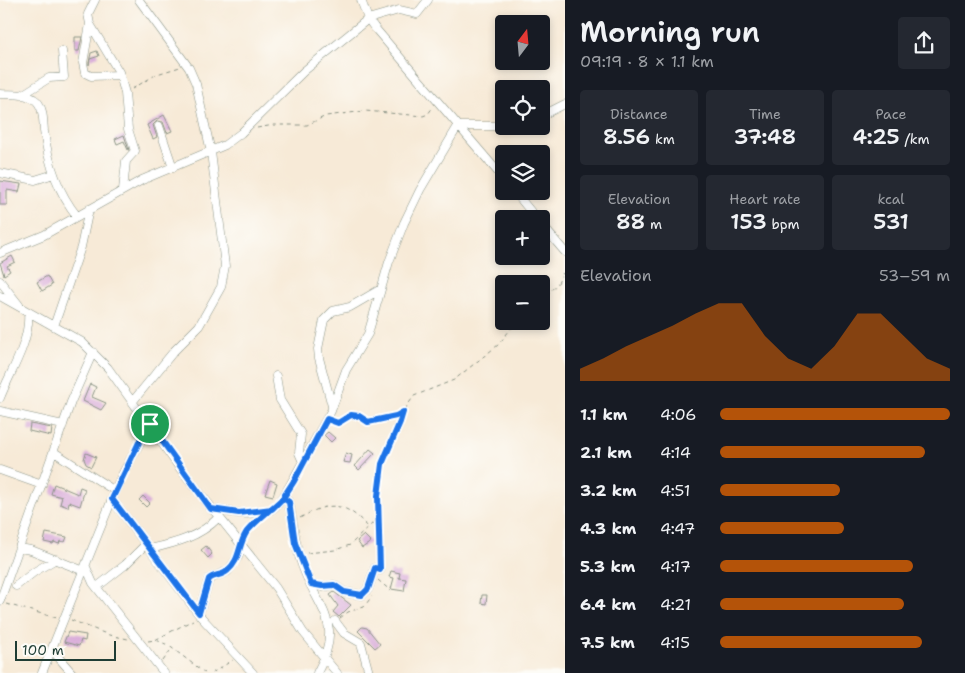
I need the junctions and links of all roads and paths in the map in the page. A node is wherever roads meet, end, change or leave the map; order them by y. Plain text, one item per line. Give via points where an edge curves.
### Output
1 (94, 0) edge
2 (139, 0) edge
3 (362, 0) edge
4 (428, 0) edge
5 (368, 19) junction
6 (90, 24) junction
7 (62, 51) dead end
8 (182, 67) dead end
9 (120, 75) junction
10 (125, 93) junction
11 (0, 94) edge
12 (22, 95) junction
13 (437, 100) junction
14 (565, 104) edge
15 (550, 112) edge
16 (159, 126) dead end
17 (458, 126) junction
18 (495, 126) edge
19 (242, 132) junction
20 (211, 152) junction
21 (173, 168) junction
22 (495, 169) edge
23 (0, 173) edge
24 (54, 174) junction
25 (123, 190) junction
26 (521, 200) edge
27 (88, 209) junction
28 (530, 210) edge
29 (76, 216) junction
30 (550, 234) edge
31 (0, 252) edge
32 (565, 252) edge
33 (565, 268) edge
34 (0, 281) edge
35 (381, 289) junction
36 (550, 291) edge
37 (0, 296) edge
38 (25, 310) junction
39 (42, 320) junction
40 (54, 326) junction
41 (28, 330) junction
42 (510, 330) edge
43 (93, 352) junction
44 (276, 376) dead end
45 (4, 377) edge
46 (0, 398) edge
47 (133, 401) junction
48 (333, 408) junction
49 (0, 411) edge
50 (403, 412) junction
51 (327, 419) junction
52 (150, 424) junction
53 (64, 425) junction
54 (54, 452) junction
55 (302, 462) junction
56 (0, 470) edge
57 (42, 485) junction
58 (115, 491) junction
59 (283, 498) junction
60 (112, 499) junction
61 (211, 509) junction
62 (272, 509) junction
63 (378, 517) junction
64 (218, 518) junction
65 (293, 522) junction
66 (369, 528) junction
67 (240, 546) junction
68 (148, 547) junction
69 (19, 548) junction
70 (299, 555) junction
71 (56, 559) junction
72 (85, 569) junction
73 (380, 570) junction
74 (377, 580) junction
75 (376, 582) dead end
76 (311, 584) junction
77 (16, 586) dead end
78 (97, 587) junction
79 (391, 591) dead end
80 (372, 594) dead end
81 (0, 602) edge
82 (200, 615) junction
83 (65, 619) junction
84 (335, 621) joint
85 (155, 640) junction
86 (139, 641) junction
87 (52, 650) junction
88 (237, 656) junction
89 (324, 659) junction
90 (42, 673) edge
91 (72, 673) edge
92 (164, 673) edge
93 (205, 673) edge
94 (212, 673) edge
95 (253, 673) edge
96 (317, 673) edge
97 (337, 673) edge
98 (369, 673) edge

1 - 6 street via 88,14
2 - 20 street via 189,68 196,84
3 - 5 street
4 - 5 street via 417,14 399,10
5 - 13 street
5 - 19 street via 304,71
6 - 9 street
6 - 9 street via 82,63 85,73 91,76
7 - 12 street via 64,77 49,78
8 - 10 path via 156,74
9 - 10 street
10 - 25 street via 128,129 135,151 126,161
11 - 12 street
12 - 24 street via 40,105
13 - 17 street
13 - 19 path via 431,111 423,116 364,111 326,116 307,126 266,126
14 - 15 street
16 - 21 street
17 - 18 street
17 - 22 street
17 - 35 street via 408,214 395,242
19 - 20 street
20 - 21 street
20 - 47 street via 225,266 221,287 199,326
21 - 25 street
23 - 24 street via 35,180
24 - 29 street via 65,201
25 - 27 street
26 - 28 street
27 - 29 street
27 - 40 street via 81,247
29 - 31 street via 44,235
30 - 32 street
33 - 36 path
34 - 38 street
35 - 48 street via 368,334 346,370
35 - 48 street via 350,307 333,312 324,320 318,358
37 - 38 street
38 - 39 street
38 - 41 street
39 - 40 street
39 - 41 street
40 - 43 street
41 - 45 street
42 - 50 path via 498,345 457,378 414,396
43 - 47 street
43 - 53 street
44 - 55 street via 280,400 301,434 299,453
45 - 46 street
47 - 52 street
48 - 51 street
49 - 53 street
50 - 51 path via 368,422 351,415 338,423
50 - 63 path via 382,464
51 - 55 street
52 - 58 street
52 - 61 street
53 - 54 street
54 - 57 street
54 - 58 street
55 - 59 street
56 - 57 street
57 - 69 street
58 - 60 street
59 - 62 street
59 - 65 street via 289,502
60 - 68 street
60 - 72 street
61 - 62 street via 239,513
61 - 64 street
62 - 67 path via 246,532
63 - 66 path
63 - 73 path
64 - 67 street
64 - 68 street via 205,531 181,542
65 - 66 path via 319,507 333,506 355,513
65 - 70 street
66 - 70 path via 341,549
67 - 82 street via 238,557 228,571 209,579
67 - 89 street via 276,588
68 - 78 street
68 - 82 street
69 - 71 street
69 - 81 street
70 - 76 street
71 - 72 street
71 - 77 street
72 - 78 street
72 - 83 street
73 - 74 path
73 - 76 street via 375,568 368,589 362,595 344,592 334,585
74 - 75 path
74 - 79 path
76 - 89 street via 329,622
78 - 86 street
80 - 84 path via 364,607
81 - 83 path via 42,616
82 - 85 path
82 - 88 street
83 - 86 path via 109,635
83 - 87 street
84 - 98 street via 344,633 361,643
85 - 86 path
85 - 93 path via 168,644
86 - 92 street
87 - 90 street
87 - 91 street
88 - 94 path
88 - 95 street
89 - 96 street
89 - 97 street

